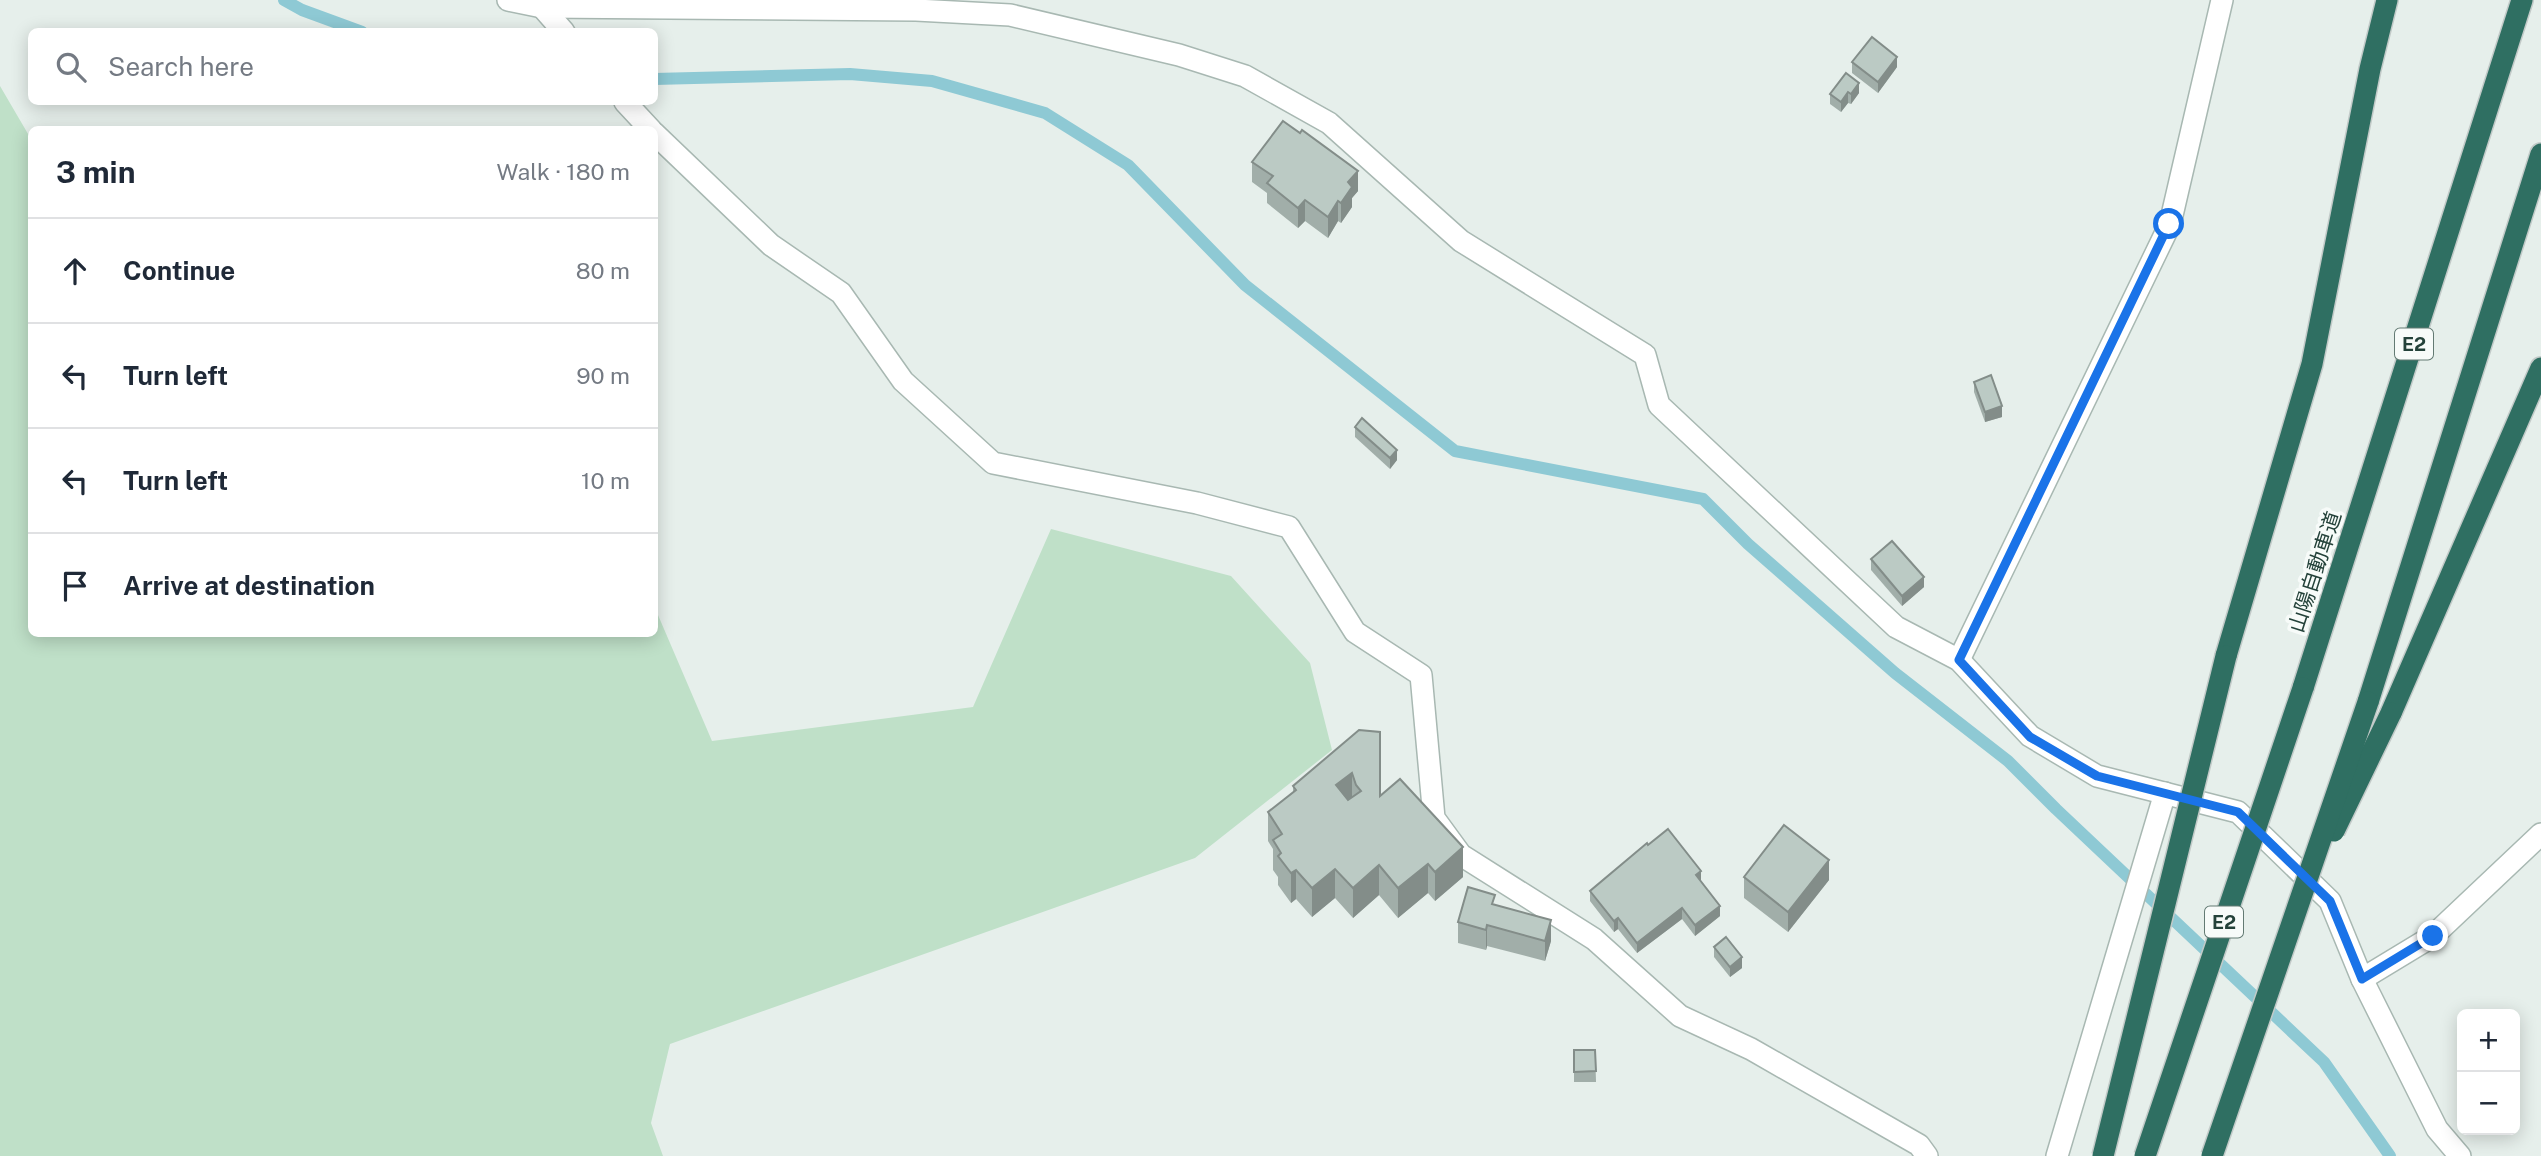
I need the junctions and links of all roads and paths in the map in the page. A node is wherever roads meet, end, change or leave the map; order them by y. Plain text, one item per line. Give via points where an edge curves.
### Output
1 (508, 0) edge
2 (2222, 0) edge
3 (2374, 0) edge
4 (2387, 0) edge
5 (2522, 0) edge
6 (542, 7) junction
7 (560, 28) edge
8 (2371, 69) junction
9 (628, 105) edge
10 (647, 126) edge
11 (658, 137) edge
12 (2541, 154) edge
13 (2541, 368) edge
14 (1959, 660) junction
15 (2165, 793) junction
16 (2541, 834) edge
17 (2295, 910) junction
18 (2362, 979) junction
19 (1927, 1156) edge
20 (2057, 1156) edge
21 (2104, 1156) edge
22 (2145, 1156) edge
23 (2212, 1156) edge
24 (2460, 1156) edge

1 - 6 street
2 - 14 street via 2169,224
3 - 8 highway
4 - 8 highway
5 - 22 highway, 山陽自動車道 / E2, bridge via 2304,688
6 - 7 street
6 - 14 street via 1010,15 1179,55 1245,76 1329,124 1461,241 1645,355 1659,405 1896,627
8 - 21 highway, bridge via 2312,364 2226,656
9 - 10 street
11 - 19 street via 771,246 841,293 903,381 993,463 1197,503 1289,527 1355,632 1421,675 1434,818 1461,855 1594,939 1680,1016 1811,1082 1919,1145
12 - 17 highway, bridge via 2368,702
13 - 17 highway, bridge via 2391,713
14 - 15 street via 2030,737 2097,776
15 - 18 street via 2238,812 2330,901
15 - 20 street
16 - 18 street via 2433,936
17 - 23 highway, bridge
18 - 24 street via 2437,1129

